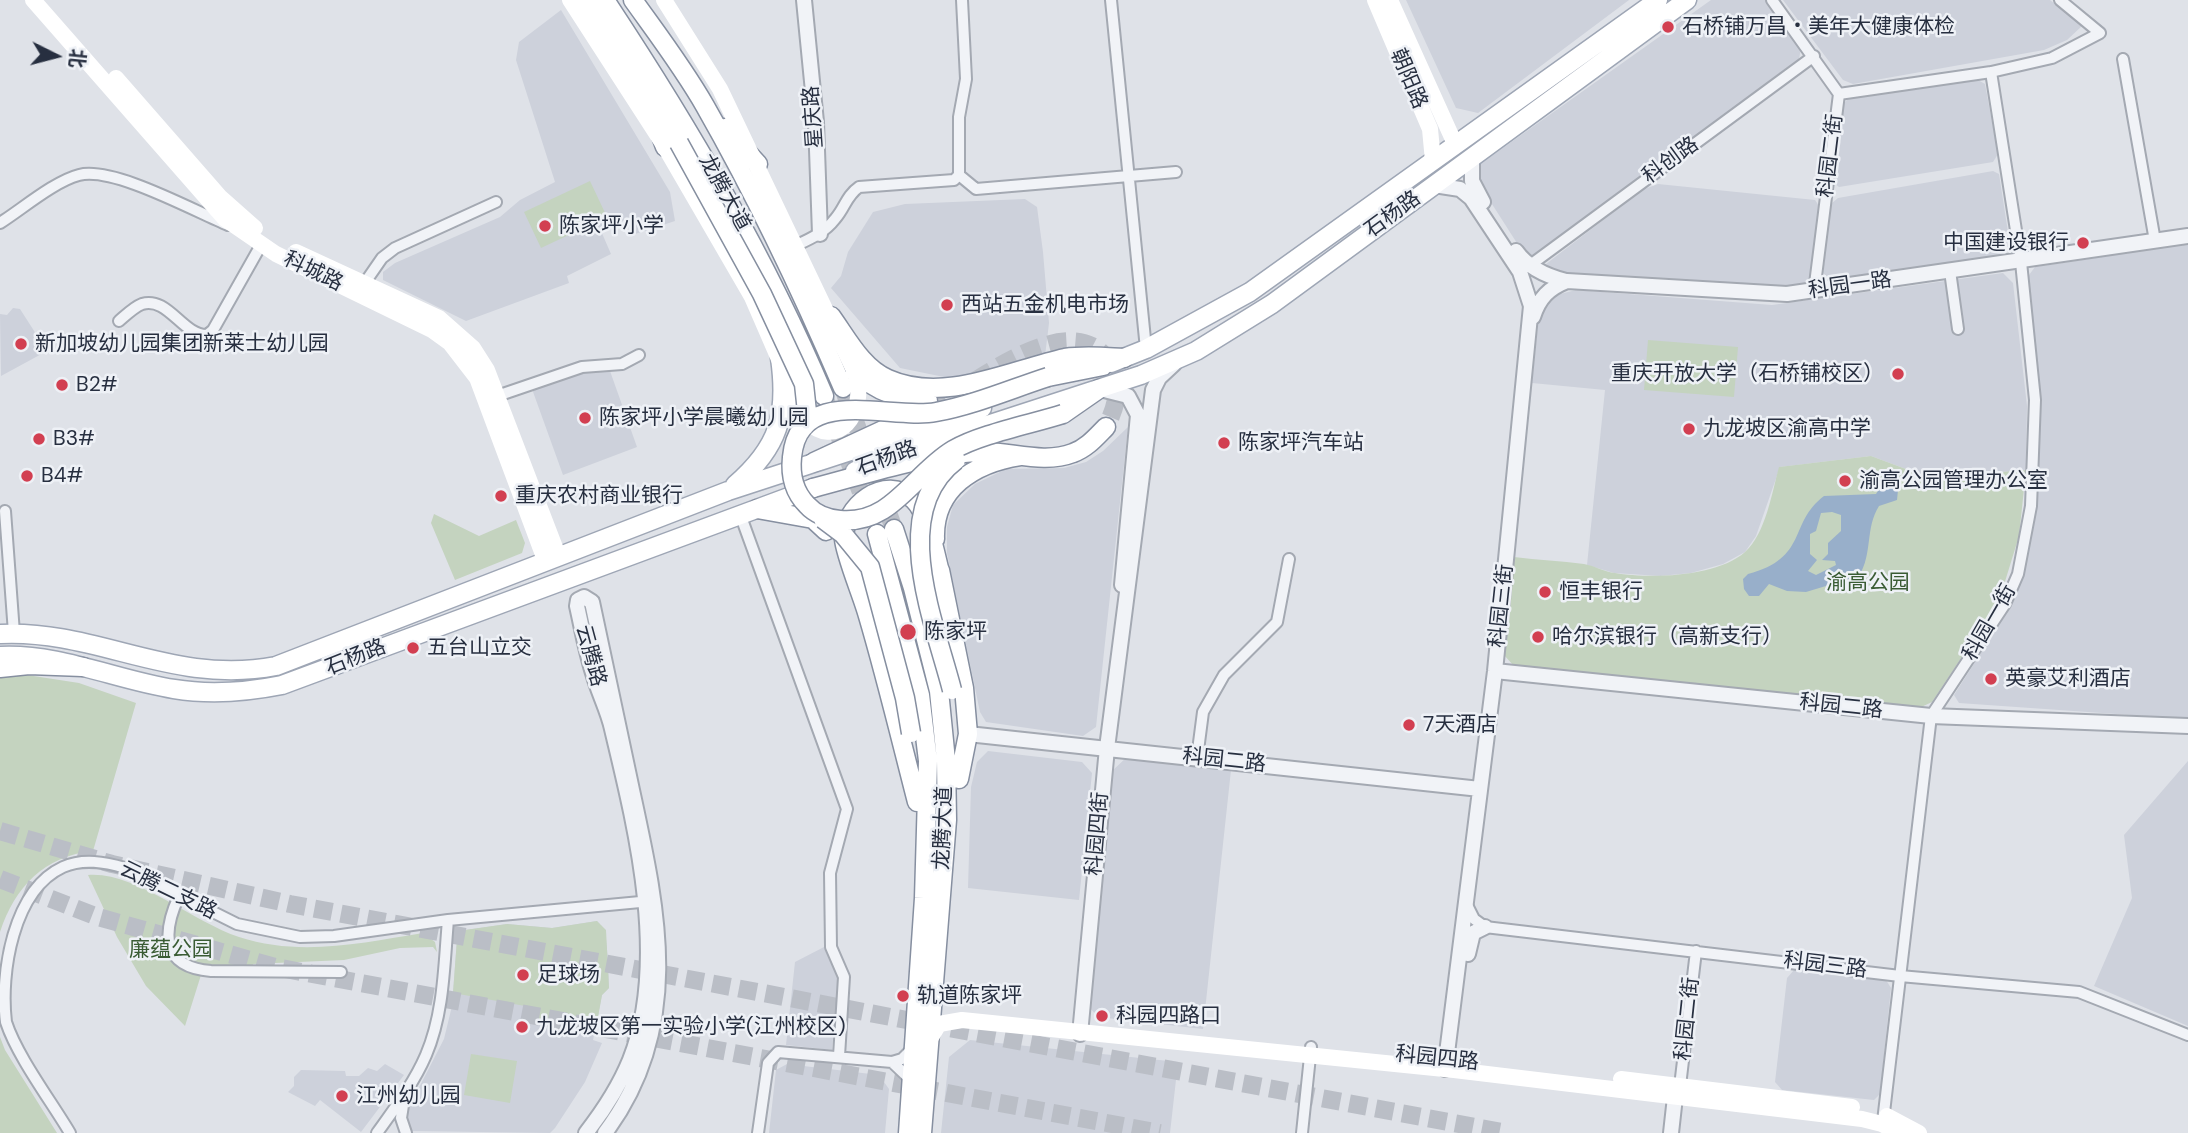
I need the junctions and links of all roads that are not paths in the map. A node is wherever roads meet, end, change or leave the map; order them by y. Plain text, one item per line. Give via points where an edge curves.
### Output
1 (33, 0) edge
2 (47, 0) edge
3 (570, 0) edge
4 (633, 0) edge
5 (664, 0) edge
6 (804, 0) edge
7 (962, 0) edge
8 (1111, 0) edge
9 (1375, 0) edge
10 (1390, 0) edge
11 (1658, 0) edge
12 (1687, 0) edge
13 (1772, 0) edge
14 (2060, 0) edge
15 (595, 3) edge
16 (1814, 56) junction
17 (2123, 59) dead end
18 (1991, 72) junction
19 (1421, 90) junction
20 (1839, 94) junction
21 (704, 104) junction
22 (672, 145) junction
23 (1455, 145) junction
24 (1472, 158) junction
25 (1433, 161) junction
26 (758, 164) junction
27 (1176, 172) dead end
28 (959, 176) junction
29 (1128, 178) junction
30 (1434, 185) junction
31 (496, 202) dead end
32 (0, 223) edge
33 (240, 231) junction
34 (820, 234) junction
35 (2188, 236) edge
36 (2155, 241) junction
37 (261, 245) junction
38 (797, 245) junction
39 (2021, 262) junction
40 (1529, 266) junction
41 (1950, 271) junction
42 (1567, 281) junction
43 (364, 284) junction
44 (1814, 292) junction
45 (831, 317) junction
46 (119, 321) dead end
47 (1531, 321) junction
48 (1958, 329) dead end
49 (1146, 349) junction
50 (639, 355) dead end
51 (779, 358) junction
52 (1124, 358) junction
53 (1177, 360) junction
54 (1103, 366) junction
55 (855, 372) junction
56 (843, 388) tunnel mouth
57 (1099, 389) junction
58 (497, 396) junction
59 (824, 396) tunnel mouth
60 (804, 427) junction
61 (1106, 427) tunnel mouth
62 (1003, 433) junction
63 (1020, 456) junction
64 (814, 462) junction
65 (813, 488) junction
66 (729, 491) junction
67 (812, 510) junction
68 (5, 511) dead end
69 (749, 511) junction
70 (845, 547) junction
71 (552, 558) junction
72 (1289, 559) dead end
73 (942, 580) junction
74 (7, 633) edge
75 (1120, 635) junction
76 (0, 656) edge
77 (83, 667) junction
78 (0, 668) edge
79 (1495, 671) junction
80 (1931, 716) junction
81 (2188, 726) edge
82 (968, 734) junction
83 (1107, 748) junction
84 (1197, 758) junction
85 (959, 779) junction
86 (1480, 789) junction
87 (917, 802) junction
88 (179, 896) junction
89 (924, 898) junction
90 (649, 902) junction
91 (1466, 903) junction
92 (448, 920) junction
93 (1485, 927) junction
94 (1696, 951) junction
95 (937, 959) junction
96 (341, 972) dead end
97 (1900, 976) junction
98 (1080, 1028) junction
99 (2188, 1035) edge
100 (922, 1043) junction
101 (1311, 1052) junction
102 (839, 1056) junction
103 (892, 1062) junction
104 (1450, 1065) junction
105 (911, 1080) junction
106 (407, 1091) junction
107 (1680, 1094) junction
108 (1883, 1119) junction
109 (70, 1133) edge
110 (377, 1133) edge
111 (406, 1133) edge
112 (586, 1133) edge
113 (606, 1133) edge
114 (758, 1133) edge
115 (908, 1133) edge
116 (922, 1133) edge
117 (1301, 1133) edge
118 (1671, 1133) edge
119 (1680, 1133) edge
120 (1898, 1133) edge
121 (1919, 1133) edge

1 - 33 main road, 科城路 via 210,204
2 - 43 main road, 科城路 via 233,211 281,245
3 - 22 main road
4 - 21 main road, 龙腾大道
5 - 26 main road via 720,89
6 - 34 street, 星庆路 via 816,122
7 - 28 street via 966,79 959,117
8 - 29 street
9 - 19 main road, 朝阳路
10 - 19 main road, 朝阳路
11 - 23 main road, 石杨路
12 - 24 main road, 石杨路
13 - 16 street, 科园二街
14 - 18 street via 2100,33 2052,58
15 - 22 main road
15 - 59 main road, 龙腾大道 via 722,186 797,332
16 - 20 street, 科园二街
16 - 40 street, 科创路
17 - 36 street
18 - 20 street
18 - 39 street, 科园一街
19 - 23 main road, 朝阳路
19 - 25 main road, 朝阳路
20 - 44 street, 科园二街
21 - 26 main road
21 - 56 main road, 龙腾大道 via 779,249
22 - 51 main road
22 - 60 main road, bridge via 762,294 804,384
23 - 25 main road, 石杨路
24 - 30 main road, 石杨路
24 - 40 street via 1476,193
25 - 49 main road, 石杨路 via 1250,292
26 - 38 main road
27 - 29 street
28 - 29 street via 976,189
28 - 34 street via 859,187
29 - 49 street
30 - 47 street, 科园三街 via 1460,189 1471,198 1520,272 1529,295
30 - 53 main road, 石杨路 via 1272,304
31 - 43 street via 395,248
32 - 33 street via 69,179 99,173
33 - 37 main road, 科城路
34 - 38 street
35 - 36 street, 科园一路
36 - 39 street, 科园一路
37 - 46 street via 206,335 197,334 152,304 141,305
37 - 71 main road, 科城路 via 432,330 466,360
38 - 45 main road
39 - 41 street, 科园一路
39 - 80 street, 科园一街 via 2035,400 2035,460 2026,538 2005,604
40 - 42 street
41 - 44 street, 科园一路
41 - 48 street
42 - 44 street, 科园一路 via 1754,294
42 - 47 street via 1544,295
43 - 58 main road, 科城路 via 439,318 456,331 488,370
45 - 52 main road via 871,367 887,379 915,385 976,382 1084,356
45 - 55 main road
47 - 79 street, 科园三街
49 - 52 main road, 石杨路
50 - 58 street via 622,364 582,366
51 - 55 main road via 805,419 819,429 838,429 855,416 861,397
51 - 66 main road via 784,401 776,434 751,471
52 - 54 main road, 石杨路
53 - 57 main road, 石杨路
53 - 75 street, 科园四街 via 1153,390
54 - 60 main road, bridge via 1048,377 934,413 835,410
54 - 64 main road, 石杨路
55 - 64 main road via 894,397 929,405
57 - 62 main road, bridge via 1063,414
57 - 65 main road, 石杨路 via 892,456
57 - 75 street, 科园四街 via 1128,396 1138,415 1122,558
58 - 71 main road, 科城路
60 - 67 main road, bridge via 794,444 791,477 798,496
61 - 63 main road via 1073,453
62 - 67 main road, bridge via 953,450 875,516 854,522
62 - 85 main road, bridge via 942,472 926,499 920,523 925,584 952,690
63 - 65 main road via 979,452 927,458
63 - 73 main road via 971,471 945,497 935,530
64 - 66 main road, 石杨路
65 - 69 main road, 石杨路
66 - 71 main road, 石杨路
67 - 87 main road, bridge via 843,534 870,567 905,698
68 - 74 street
69 - 70 main road via 813,519
69 - 77 main road, 石杨路 via 282,685 193,692
69 - 102 street via 847,809 830,873 831,947 844,977
70 - 73 main road via 847,517 859,502 881,491 905,495 920,509
70 - 87 main road via 893,701
71 - 74 main road, 石杨路 via 297,660 258,670 211,672 41,634
72 - 84 street via 1277,622 1224,675 1203,712
73 - 82 main road via 964,688
75 - 83 street, 科园四街
76 - 77 main road, 石杨路 via 29,656
77 - 78 main road
79 - 80 street, 科园二路
79 - 86 street, 科园三街
80 - 81 street, 科园二路
80 - 97 street, 科园一街
82 - 83 street, 科园二路
82 - 85 main road
83 - 84 street, 科园二路
83 - 98 street, 科园四街
84 - 86 street, 科园二路
85 - 95 main road via 952,894
86 - 91 street, 科园三街
87 - 89 main road
88 - 92 street, 云腾二支路 via 237,924 300,937
88 - 96 street via 167,926 167,942 177,957 193,968
88 - 109 street, 云腾二支路 via 125,868 84,862 63,867 42,881 22,908 5,957 3,1009 11,1034
89 - 95 main road, 龙腾大道 via 928,761 920,695 885,532 913,588 936,678 943,733 947,820
89 - 100 main road, 龙腾大道
90 - 90 street, 云腾路 via 592,602 584,597 577,606 612,728
90 - 92 street, 云腾二支路
90 - 112 street, 云腾路 via 645,993 637,1039 614,1094
90 - 113 street, 云腾路 via 659,962 654,1020 644,1064
91 - 93 street via 1474,919
91 - 104 street, 科园三街
92 - 106 street via 437,1024
93 - 94 street, 科园三路
93 - 104 street via 1469,942
94 - 97 street, 科园三路
94 - 107 street, 科园二街
95 - 100 main road, 龙腾大道
97 - 99 street, 科园三路 via 2079,992
97 - 108 street, 科园一街
98 - 100 main road, 科园四路 via 963,1010 958,1015 962,1020 939,1024
98 - 101 main road, 科园四路
100 - 103 street
100 - 105 main road, 龙腾大道
100 - 116 main road, 龙腾大道
101 - 104 main road, 科园四路
101 - 117 street
102 - 103 street
102 - 114 street via 787,1051 772,1056
103 - 105 street
104 - 107 main road, 科园四路
105 - 115 main road, 龙腾大道
106 - 110 street
106 - 111 street via 401,1118
107 - 108 main road, 科园四路
107 - 118 street, 科园二街
107 - 119 street, 科园二街
108 - 120 main road, 科园四路
108 - 121 main road, 科园四路

